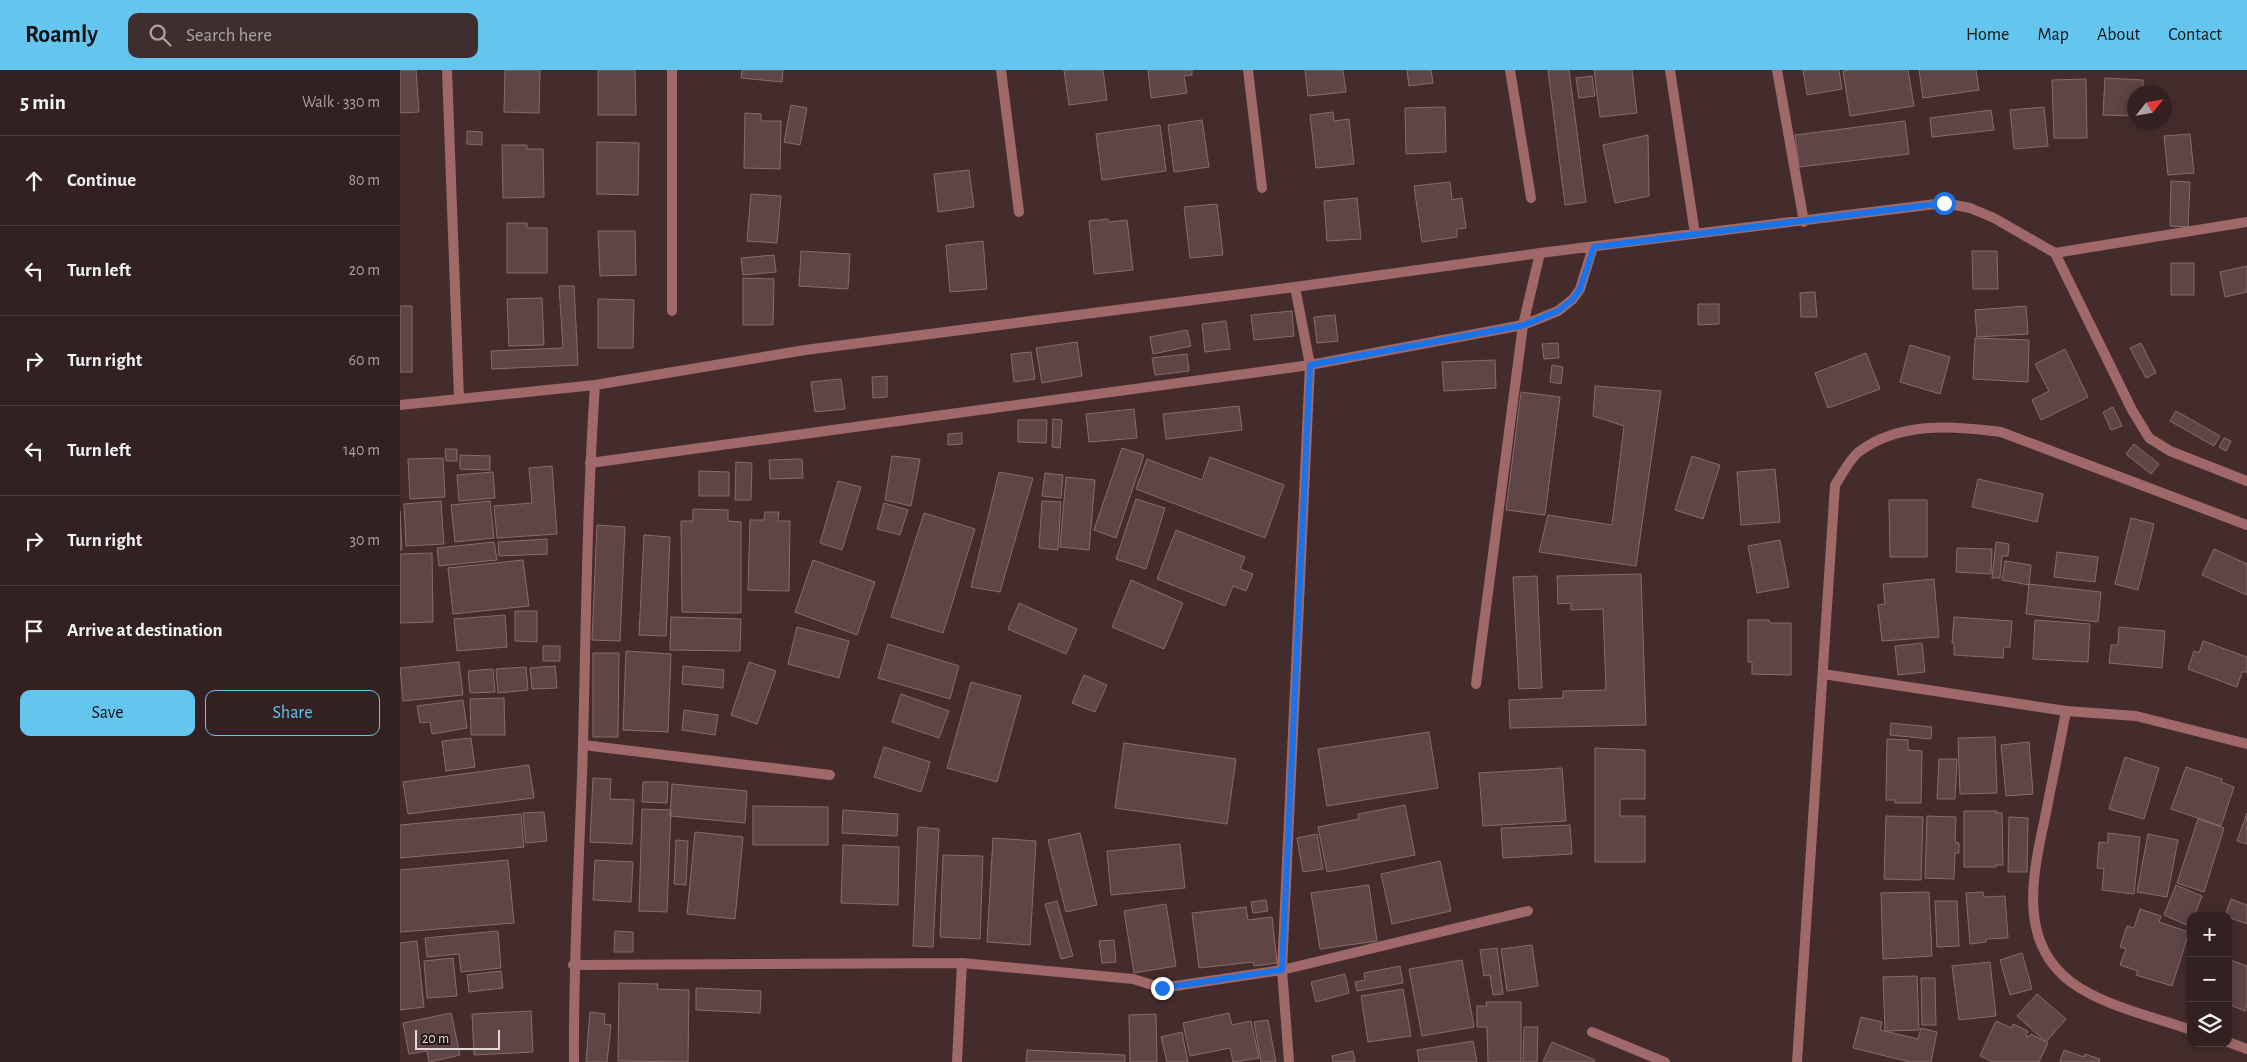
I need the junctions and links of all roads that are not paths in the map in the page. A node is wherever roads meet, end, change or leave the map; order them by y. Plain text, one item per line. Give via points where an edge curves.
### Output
1 (447, 70) edge
2 (672, 70) edge
3 (1001, 70) edge
4 (1248, 70) edge
5 (1510, 70) edge
6 (1670, 70) edge
7 (1777, 70) edge
8 (1262, 188) dead end
9 (1531, 198) dead end
10 (1019, 212) dead end
11 (1804, 222) junction
12 (2247, 222) edge
13 (1695, 234) junction
14 (1594, 247) junction
15 (1540, 253) junction
16 (2055, 253) junction
17 (1294, 287) junction
18 (672, 311) dead end
19 (1524, 325) junction
20 (1310, 365) junction
21 (595, 385) junction
22 (460, 398) junction
23 (400, 405) edge
24 (590, 463) junction
25 (2247, 481) edge
26 (2247, 525) edge
27 (1823, 674) junction
28 (1476, 684) dead end
29 (2066, 711) junction
30 (2247, 744) edge
31 (583, 745) junction
32 (830, 775) dead end
33 (1528, 911) dead end
34 (962, 963) junction
35 (574, 965) junction
36 (1282, 970) junction
37 (2187, 1029) edge
38 (1592, 1032) dead end
39 (2232, 1043) edge
40 (2247, 1049) edge
41 (574, 1062) edge
42 (957, 1062) edge
43 (1290, 1062) edge
44 (1665, 1062) edge
45 (1797, 1062) edge

1 - 22 street
2 - 18 street
3 - 10 street
4 - 8 street
5 - 9 street
6 - 13 street
7 - 11 street
11 - 13 street
11 - 16 street via 1944,203 1970,208 1994,218
12 - 16 street
13 - 14 street
14 - 15 street
14 - 19 street via 1580,289 1573,299 1558,311
15 - 17 street
15 - 19 street
16 - 25 street via 2149,438 2170,451
17 - 20 street
17 - 21 street via 805,350
19 - 20 street
19 - 28 street
20 - 24 street
20 - 36 street
21 - 22 street
21 - 24 street
22 - 23 street
24 - 31 street
26 - 27 street via 2001,432 1918,428 1892,434 1859,452 1835,485
27 - 29 street
27 - 45 street
29 - 30 street via 2136,716
29 - 37 street via 2032,885 2035,924 2046,955 2070,981 2098,998
31 - 32 street
31 - 35 street
33 - 36 street
34 - 35 street
34 - 36 street via 1133,979 1162,988
34 - 42 street
35 - 41 street
36 - 43 street
38 - 44 street
39 - 40 street

